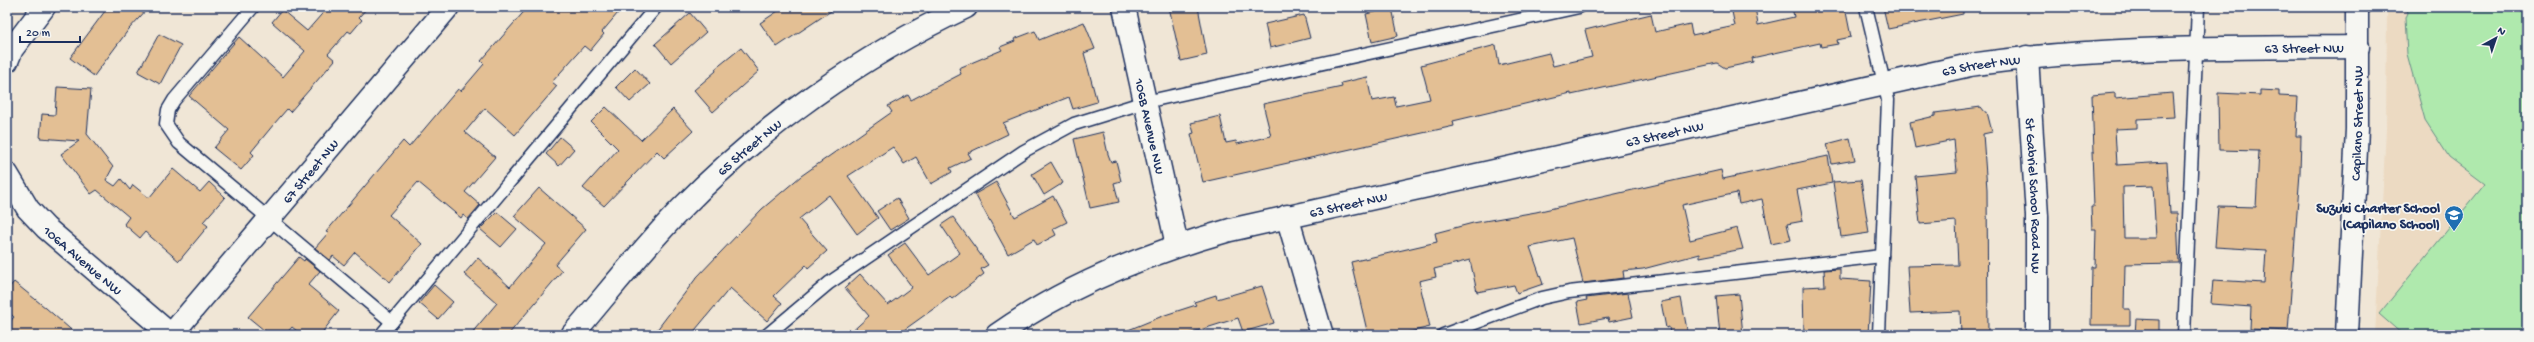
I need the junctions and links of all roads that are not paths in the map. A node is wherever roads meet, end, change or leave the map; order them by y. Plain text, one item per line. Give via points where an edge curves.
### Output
1 (44, 7) edge
2 (253, 7) edge
3 (448, 7) edge
4 (656, 7) edge
5 (966, 7) edge
6 (1124, 7) edge
7 (1579, 7) edge
8 (1866, 7) edge
9 (2198, 7) edge
10 (2358, 7) edge
11 (2358, 47) junction
12 (2196, 48) junction
13 (2028, 57) junction
14 (7, 61) edge
15 (1884, 83) junction
16 (1145, 102) junction
17 (7, 174) edge
18 (1287, 216) junction
19 (268, 219) junction
20 (1177, 245) junction
21 (1882, 256) junction
22 (392, 322) junction
23 (171, 335) edge
24 (380, 335) edge
25 (572, 335) edge
26 (767, 335) edge
27 (998, 335) edge
28 (1322, 335) edge
29 (1443, 335) edge
30 (1879, 335) edge
31 (2037, 335) edge
32 (2184, 335) edge
33 (2347, 335) edge

1 - 14 street via 12,48
2 - 19 lane via 174,100 168,110 166,124 179,143
3 - 19 street, 67 Street NW
4 - 22 lane
5 - 25 street, 65 Street NW via 873,58 818,94 757,140 662,229
6 - 16 street, 106B Avenue NW
7 - 16 lane
8 - 15 lane
9 - 12 lane
10 - 11 street, Capilano Street NW
11 - 12 street, 63 Street NW
11 - 33 street, Capilano Street NW via 2357,129
12 - 13 street, 63 Street NW via 2139,49
12 - 32 lane
13 - 15 street, 63 Street NW via 1970,65
13 - 31 street, St Gabriel School Road NW via 2038,216
15 - 18 street, 63 Street NW
15 - 21 lane via 1888,100
16 - 20 street, 106B Avenue NW
16 - 26 lane via 1074,124 1024,151 829,283
17 - 23 street, 106A Avenue NW via 28,210 46,228
18 - 20 street, 63 Street NW
18 - 28 street
19 - 22 lane
19 - 23 street, 67 Street NW
20 - 27 street, 63 Street NW via 1145,256 1075,289
21 - 29 lane via 1569,292 1542,298
21 - 30 lane
22 - 24 lane

